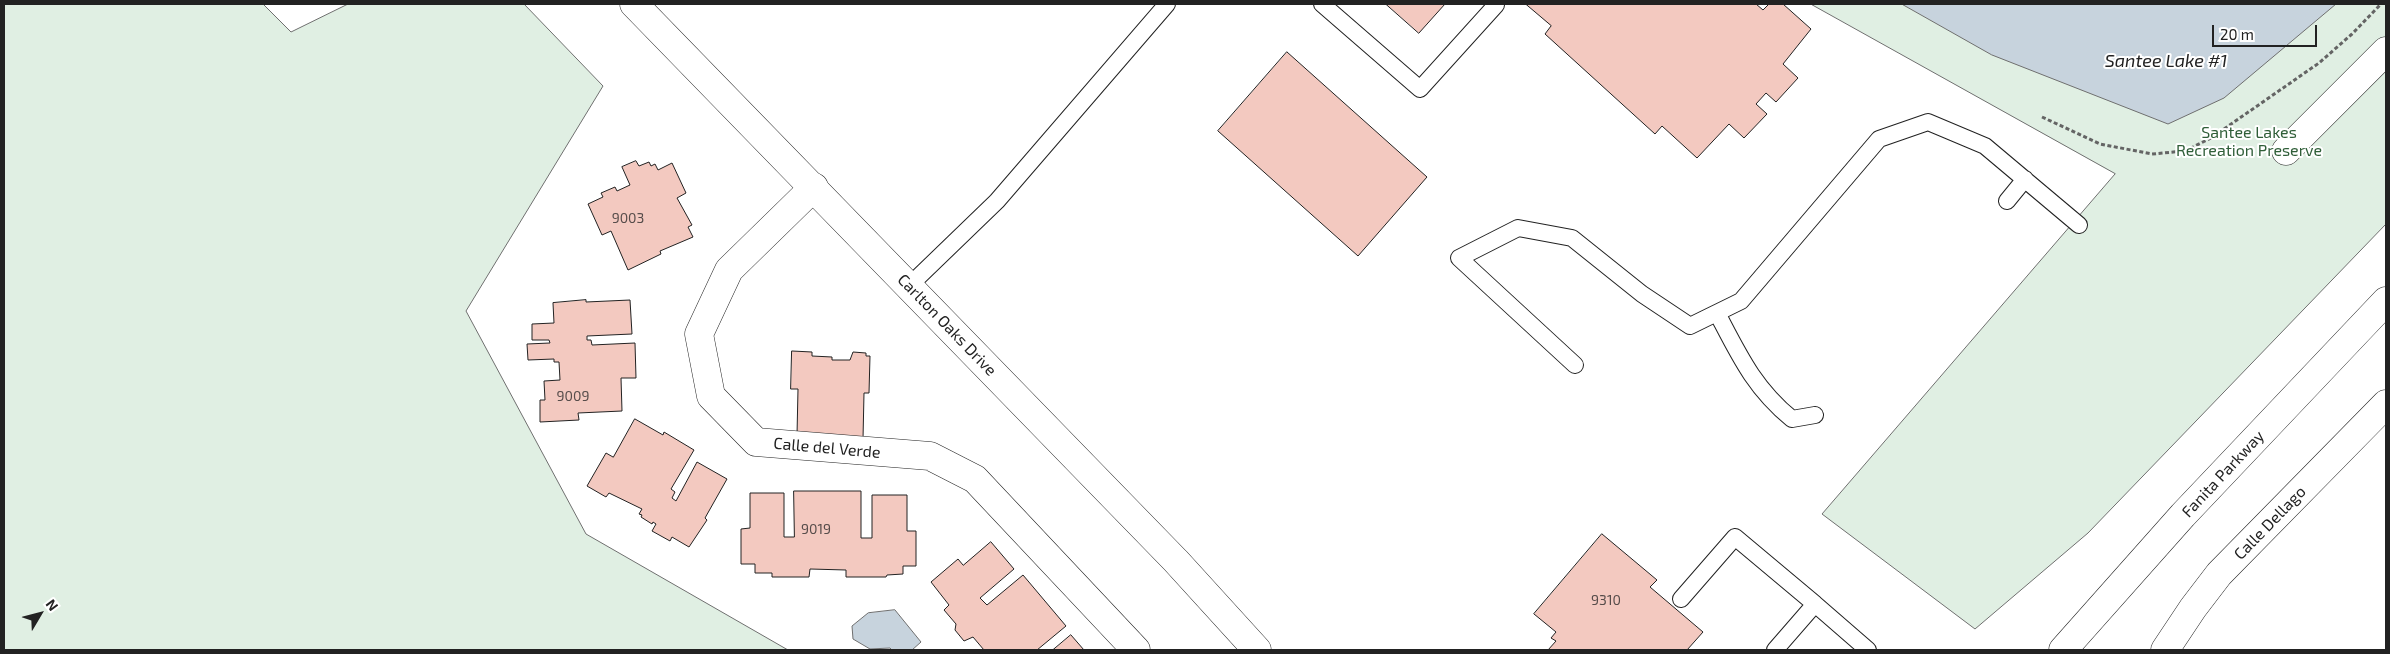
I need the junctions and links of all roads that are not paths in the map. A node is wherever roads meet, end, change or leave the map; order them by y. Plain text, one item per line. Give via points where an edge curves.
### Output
1 (634, 4) edge
2 (1167, 4) edge
3 (1322, 4) edge
4 (1496, 5) dead end
5 (2386, 50) edge
6 (2286, 151) dead end
7 (2025, 179) junction
8 (814, 187) junction
9 (2007, 201) dead end
10 (2079, 225) dead end
11 (909, 286) junction
12 (2386, 301) edge
13 (1717, 313) junction
14 (1575, 365) dead end
15 (2386, 404) edge
16 (1815, 415) dead end
17 (1681, 599) dead end
18 (1816, 604) junction
19 (1136, 650) edge
20 (1257, 650) edge
21 (1775, 650) edge
22 (1868, 650) edge
23 (2063, 650) edge
24 (2165, 650) edge

1 - 8 street, Carlton Oaks Drive
2 - 11 lane via 997,201
3 - 4 lane via 1420,90
5 - 6 street
7 - 9 lane
7 - 10 lane
7 - 13 lane via 1985,146 1928,122 1879,138 1741,301
8 - 11 street, Carlton Oaks Drive
8 - 19 street, Calle del Verde via 729,270 699,334 710,396 756,442 930,456 975,478
11 - 20 street, Carlton Oaks Drive via 1176,561
12 - 23 street, Fanita Parkway via 2183,515
13 - 14 lane via 1690,326 1642,294 1572,238 1518,228 1459,258
13 - 16 lane via 1743,363 1771,402 1792,419
15 - 24 street, Calle Dellago via 2219,574
17 - 18 lane via 1735,537
18 - 21 lane
18 - 22 lane

